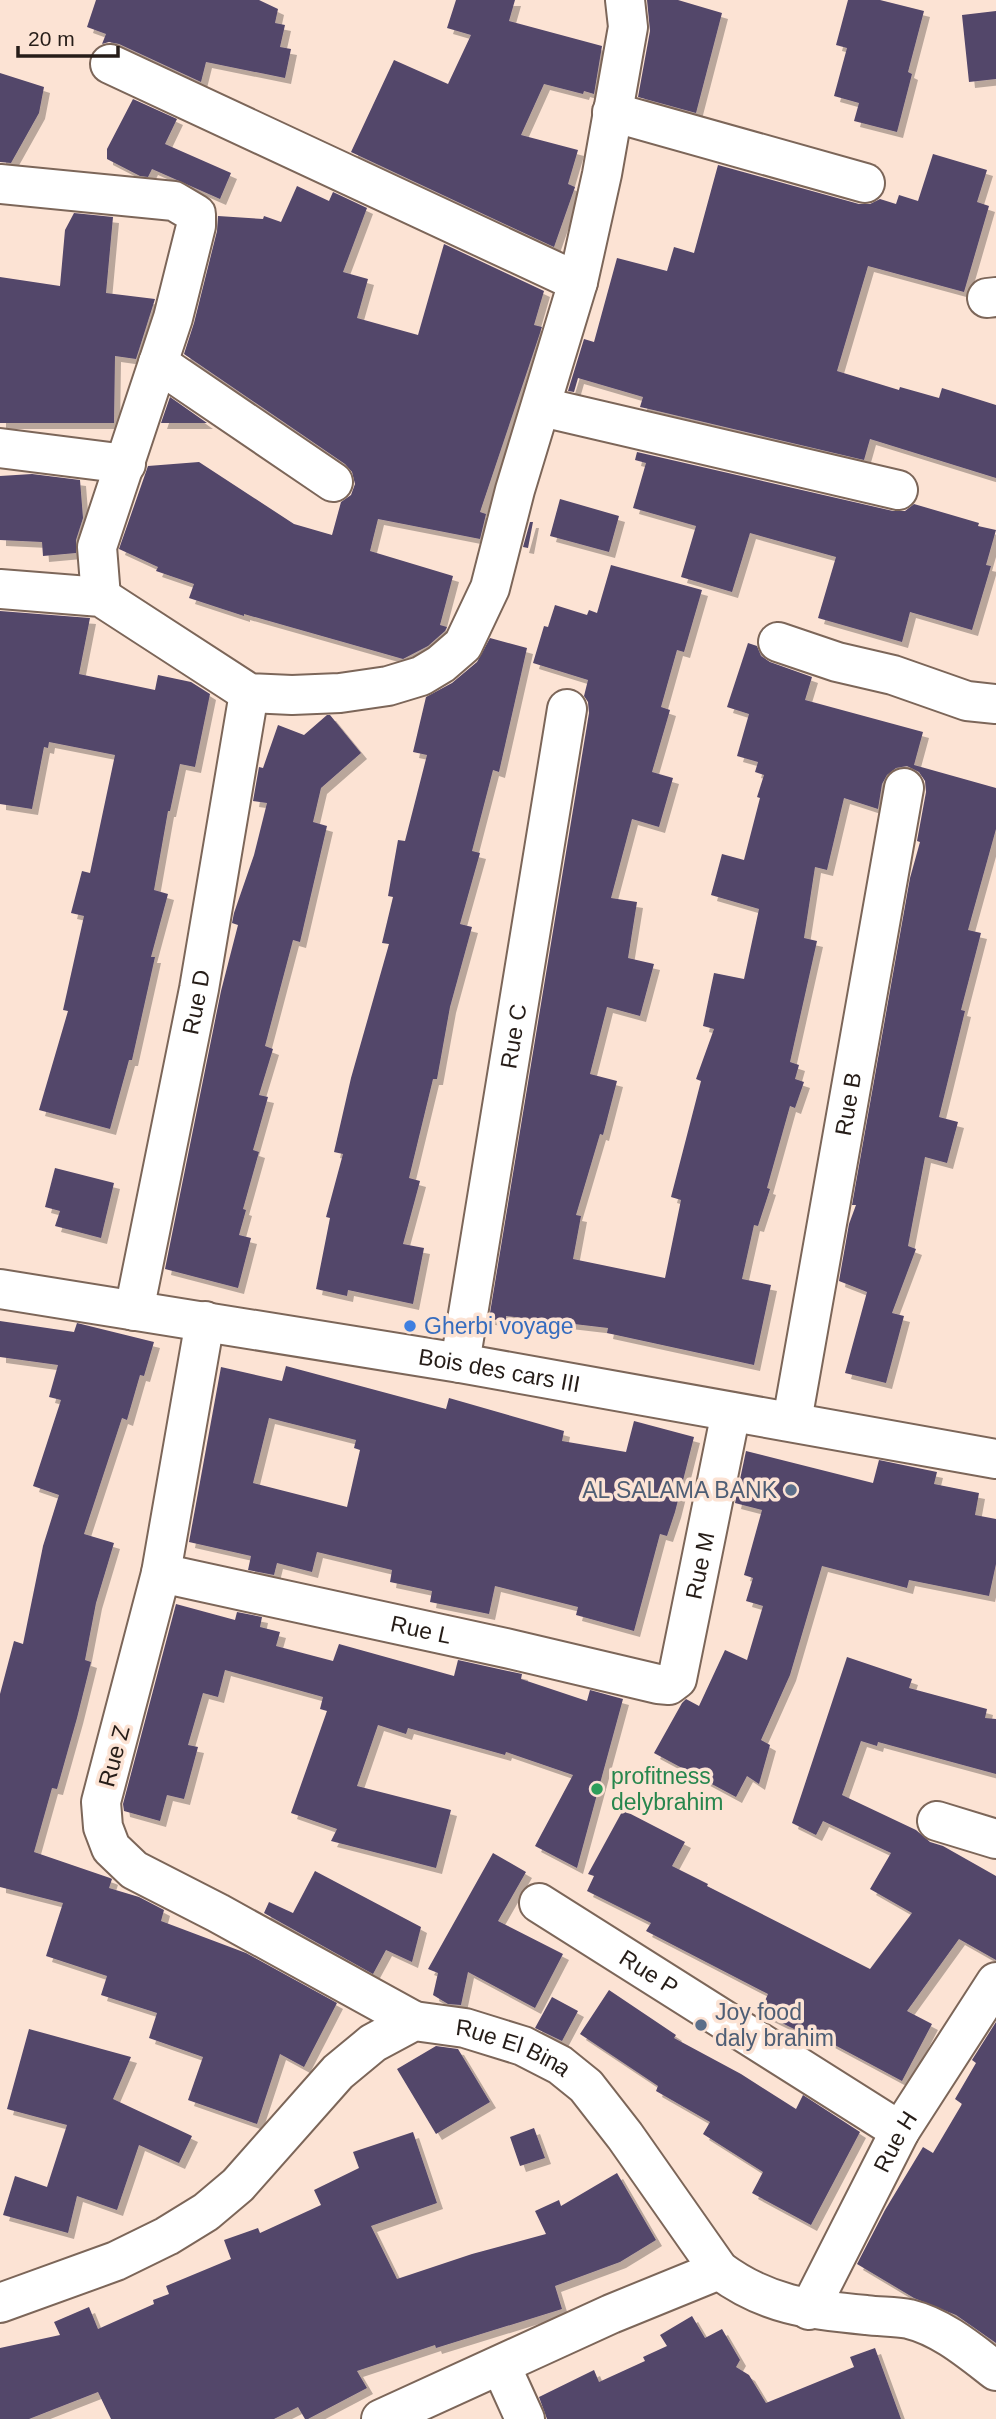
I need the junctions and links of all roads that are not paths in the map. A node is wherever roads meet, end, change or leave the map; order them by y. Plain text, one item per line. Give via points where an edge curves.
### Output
1 (625, 0) edge
2 (110, 64) dead end
3 (612, 112) junction
4 (865, 183) dead end
5 (0, 184) edge
6 (578, 282) junction
7 (158, 363) junction
8 (542, 407) junction
9 (0, 448) edge
10 (126, 464) junction
11 (333, 482) dead end
12 (898, 490) dead end
13 (0, 589) edge
14 (101, 597) junction
15 (778, 642) dead end
16 (249, 692) junction
17 (996, 704) edge
18 (567, 709) dead end
19 (904, 788) dead end
20 (0, 1289) edge
21 (134, 1311) junction
22 (205, 1321) junction
23 (460, 1363) junction
24 (732, 1412) junction
25 (792, 1421) junction
26 (996, 1459) edge
27 (161, 1573) junction
28 (677, 1679) joint
29 (937, 1821) dead end
30 (996, 1839) edge
31 (539, 1903) dead end
32 (996, 1982) edge
33 (414, 2021) junction
34 (900, 2131) junction
35 (719, 2270) junction
36 (0, 2303) edge
37 (809, 2310) junction
38 (501, 2365) junction
39 (996, 2371) edge
40 (381, 2419) edge
41 (525, 2419) edge

1 - 3 street via 628,27
2 - 6 street
3 - 4 street
3 - 6 street
5 - 7 street via 174,201 196,214
6 - 8 street
7 - 10 street
7 - 11 street
8 - 12 street
8 - 16 street via 489,589 463,645 421,676 388,686 340,693
9 - 10 street
10 - 14 street via 97,547
13 - 14 street
14 - 16 street
15 - 17 street via 967,701
16 - 21 street, Rue D via 199,989
18 - 23 street, Rue C
19 - 25 street, Rue B
20 - 21 street, Bois des cars III
21 - 22 street, Bois des cars III
22 - 23 street, Bois des cars III
22 - 27 street, Rue Z
23 - 24 street, Bois des cars III
24 - 25 street, Bois des cars III
24 - 28 street, Rue M
25 - 26 street, Bois des cars III
27 - 28 street, Rue L via 657,1684 669,1685
27 - 33 street, Rue Z via 101,1802 111,1848 134,1870
29 - 30 street
31 - 34 street, Rue P
32 - 34 street, Rue H
33 - 35 street, Rue El Bina via 465,2028 523,2046 560,2065 586,2086
33 - 36 street via 373,2043 338,2073 238,2185 206,2212 116,2261
34 - 37 street, Rue H
35 - 37 street, Rue El Bina via 763,2296
35 - 38 street
37 - 39 street, Rue El Bina via 909,2319 943,2333
38 - 40 street
38 - 41 street

